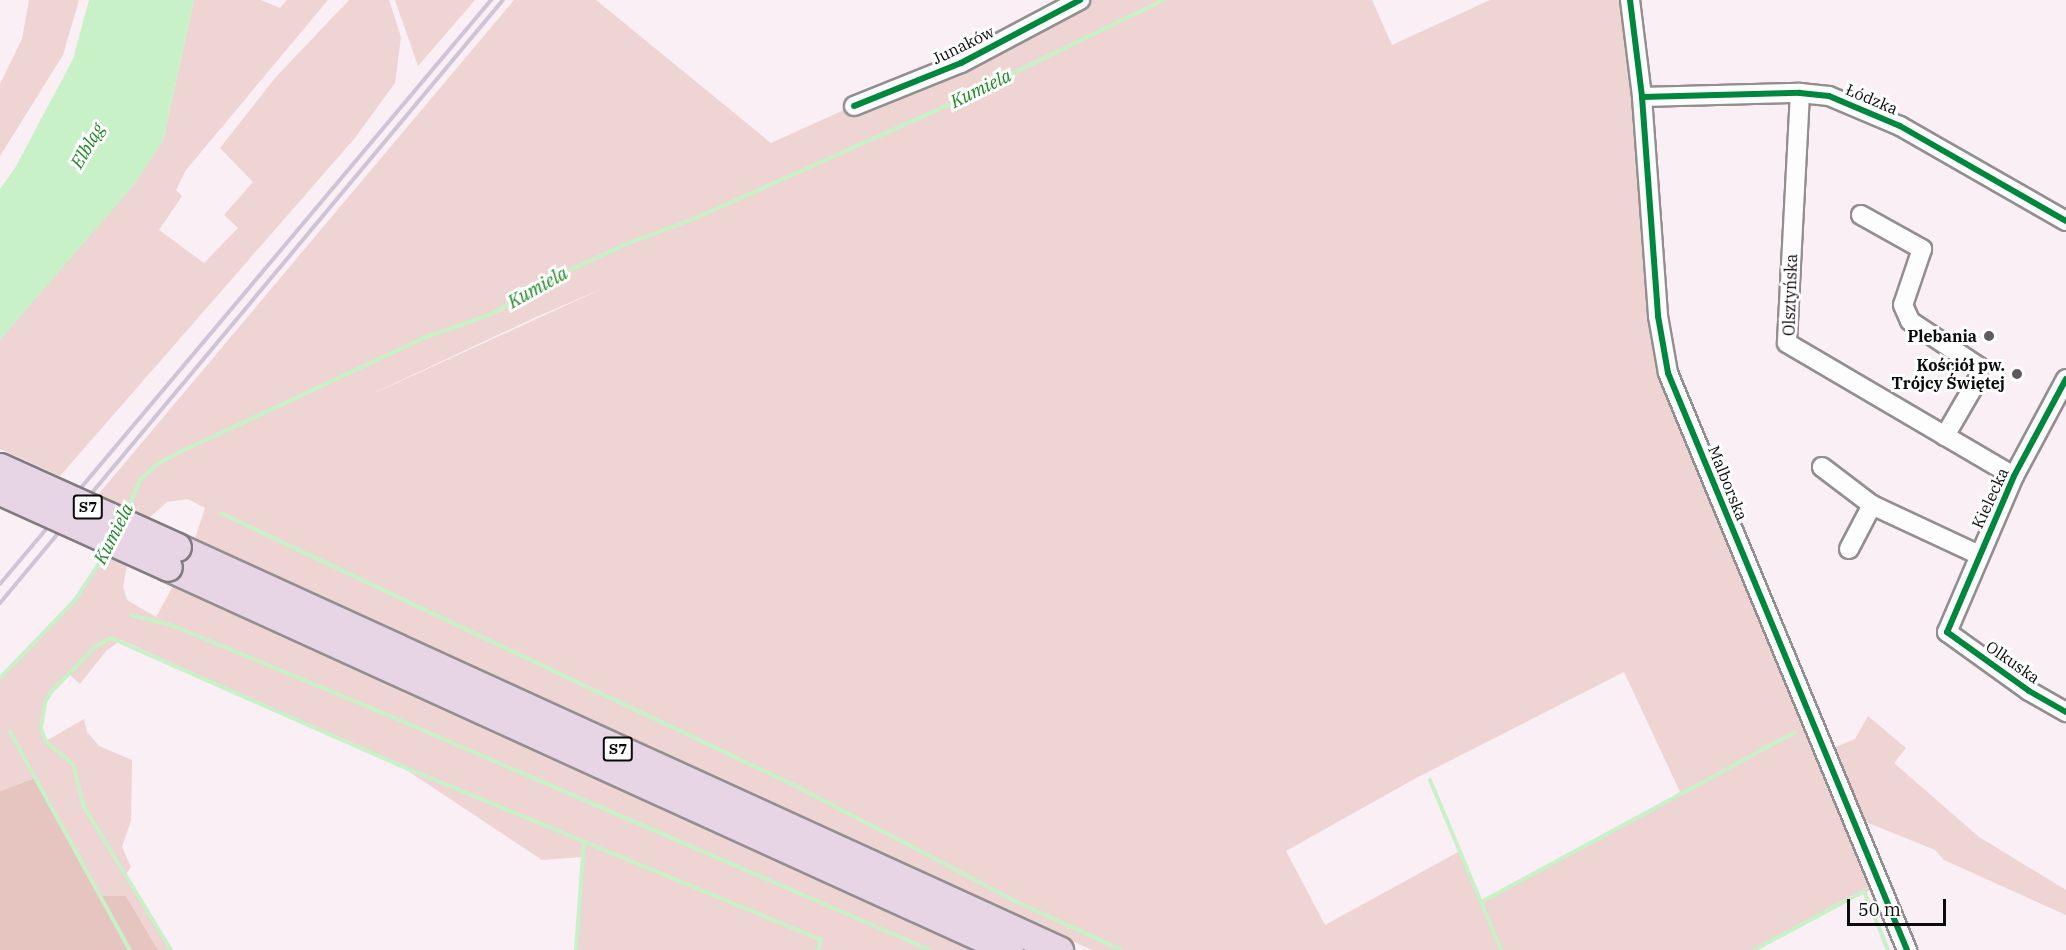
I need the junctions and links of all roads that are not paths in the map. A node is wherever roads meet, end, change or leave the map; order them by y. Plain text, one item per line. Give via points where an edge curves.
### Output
1 (1080, 0) edge
2 (1630, 0) edge
3 (1800, 93) junction
4 (1642, 97) junction
5 (854, 106) dead end
6 (1862, 215) dead end
7 (2066, 220) edge
8 (2066, 379) edge
9 (1945, 436) junction
10 (1822, 467) dead end
11 (0, 468) edge
12 (2014, 476) junction
13 (0, 491) edge
14 (1872, 505) junction
15 (1849, 549) dead end
16 (1979, 555) junction
17 (172, 557) junction
18 (1947, 632) joint
19 (2066, 712) edge
20 (1009, 950) edge
21 (1059, 950) edge
22 (1907, 950) edge

1 - 5 street, Junaków via 961,63
2 - 4 street, Malborska
3 - 4 street, Łódzka
3 - 7 street, Łódzka via 1829,96 1871,111
3 - 9 street, Olsztyńska via 1787,343
4 - 22 street, Malborska via 1658,316 1668,373
6 - 9 street via 1922,249 1903,305 1910,321 1979,368 1978,379
8 - 12 street, Kielecka
9 - 12 street, Olsztyńska
10 - 14 street, Kielecka
11 - 17 highway, S7, bridge
12 - 16 street, Kielecka
13 - 17 highway, S7, bridge
14 - 15 street
14 - 16 street, Kielecka
16 - 18 street, Kielecka
17 - 20 highway, S7
17 - 21 highway, S7
18 - 19 street, Olkuska via 2029,691

